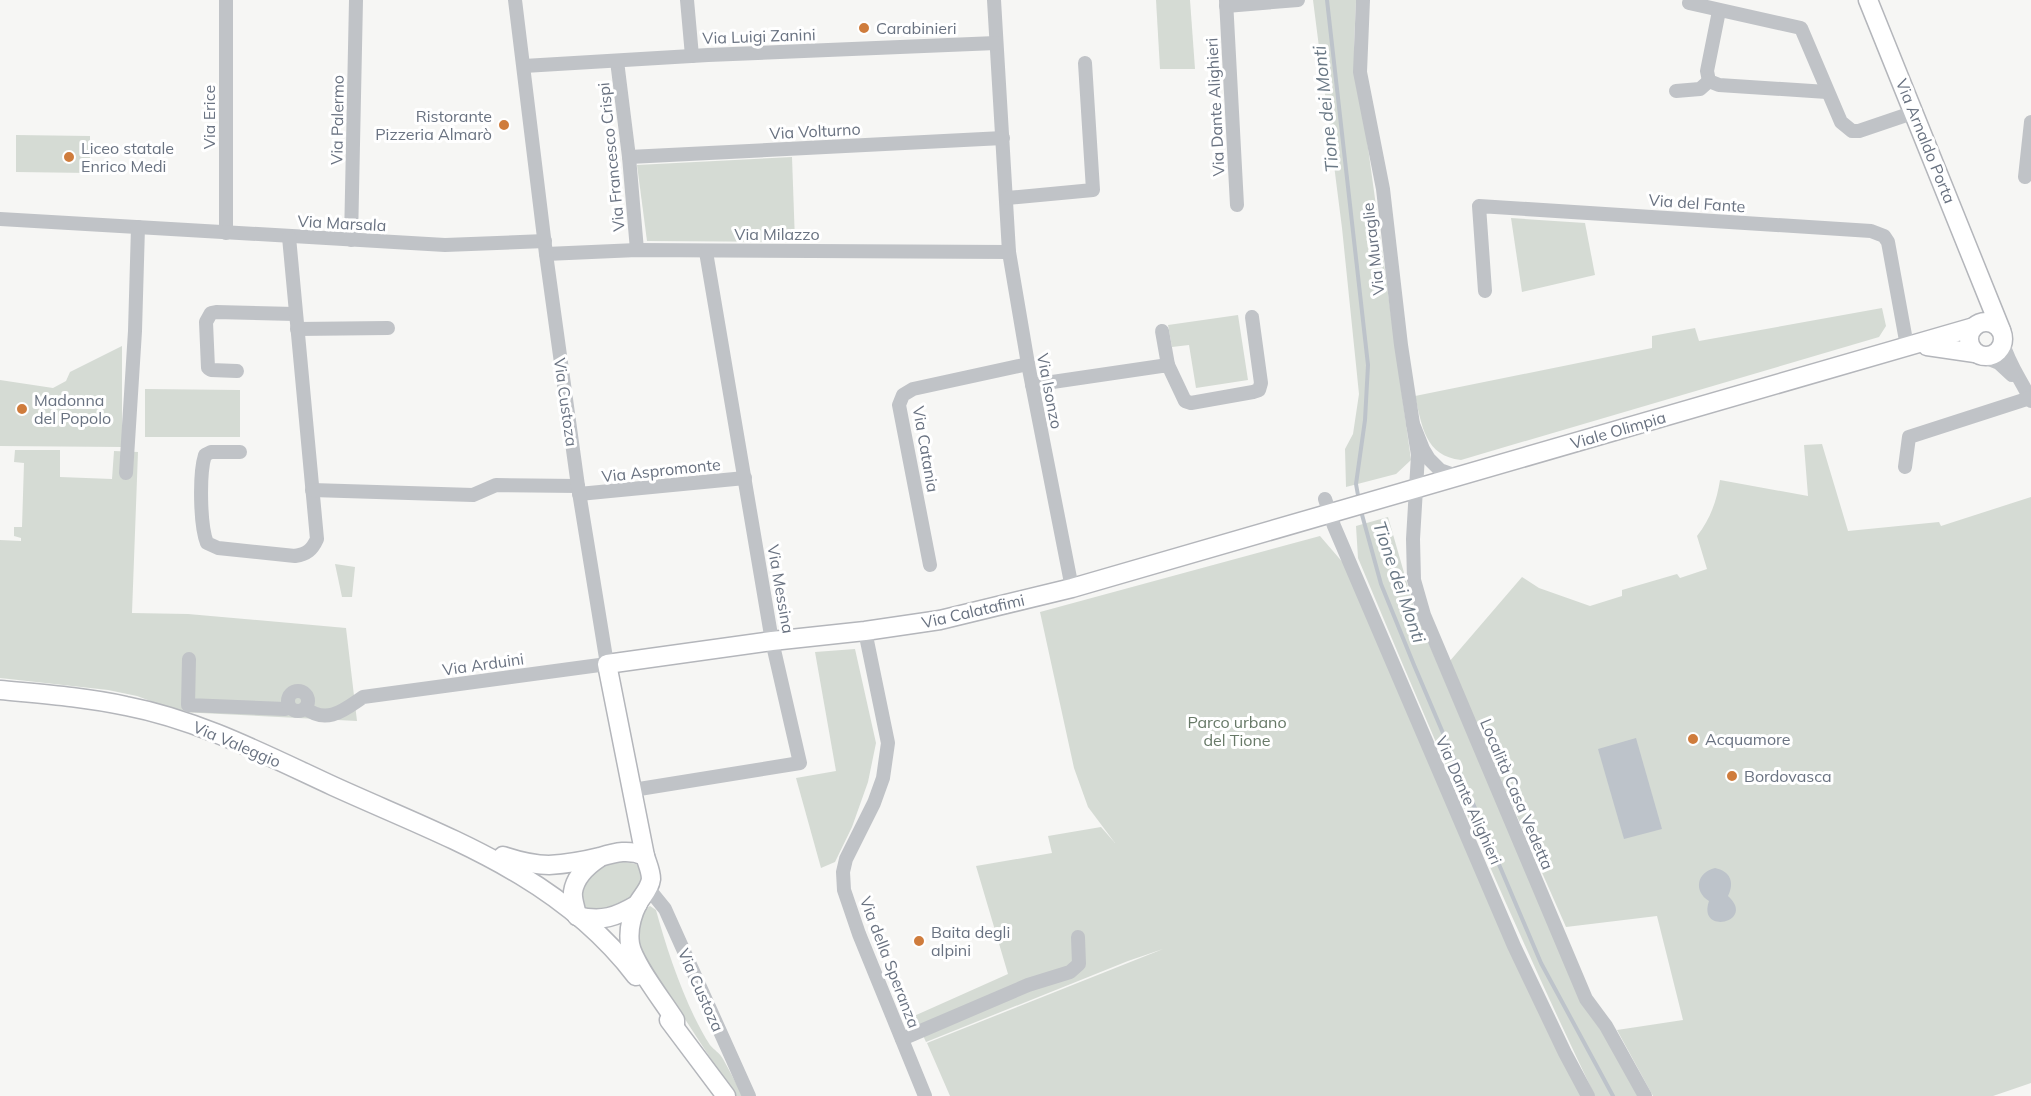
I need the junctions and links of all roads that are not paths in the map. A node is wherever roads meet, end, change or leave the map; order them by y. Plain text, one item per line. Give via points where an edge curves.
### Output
1 (226, 0) edge
2 (356, 0) edge
3 (515, 0) edge
4 (687, 0) edge
5 (994, 0) edge
6 (1298, 0) edge
7 (1363, 0) edge
8 (1868, 0) edge
9 (1226, 3) edge
10 (1689, 3) dead end
11 (1719, 11) junction
12 (996, 43) junction
13 (692, 56) junction
14 (617, 61) junction
15 (1085, 63) dead end
16 (524, 66) junction
17 (1709, 81) junction
18 (1676, 91) dead end
19 (1827, 92) junction
20 (1914, 112) junction
21 (2031, 122) edge
22 (1003, 138) junction
23 (629, 157) junction
24 (2025, 177) dead end
25 (1007, 198) junction
26 (1237, 206) dead end
27 (0, 219) edge
28 (138, 227) junction
29 (226, 233) junction
30 (288, 237) junction
31 (351, 240) junction
32 (545, 247) junction
33 (637, 250) junction
34 (706, 252) junction
35 (1009, 252) junction
36 (1983, 283) junction
37 (1485, 291) dead end
38 (296, 314) junction
39 (1252, 317) dead end
40 (1976, 326) junction
41 (388, 328) dead end
42 (297, 329) junction
43 (1162, 331) dead end
44 (2002, 336) junction
45 (1907, 346) junction
46 (1979, 355) junction
47 (1028, 364) junction
48 (1168, 365) junction
49 (237, 371) dead end
50 (1032, 386) junction
51 (2029, 396) edge
52 (1413, 424) junction
53 (240, 452) dead end
54 (1905, 467) dead end
55 (126, 473) dead end
56 (1457, 476) junction
57 (745, 478) junction
58 (1416, 488) junction
59 (312, 490) junction
60 (578, 490) junction
61 (1327, 507) junction
62 (930, 565) dead end
63 (1072, 588) junction
64 (866, 631) junction
65 (772, 641) junction
66 (189, 659) dead end
67 (607, 664) junction
68 (0, 690) edge
69 (633, 796) junction
70 (460, 842) junction
71 (606, 854) junction
72 (645, 856) junction
73 (648, 888) junction
74 (638, 904) junction
75 (577, 916) junction
76 (1078, 937) dead end
77 (675, 1027) junction
78 (902, 1040) junction
79 (726, 1096) edge
80 (749, 1096) edge
81 (925, 1096) edge
82 (1588, 1096) edge
83 (1645, 1096) edge

1 - 29 street, Via Erice
2 - 31 street, Via Palermo
3 - 16 street, Via Custoza
4 - 13 street
5 - 12 street, Via Isonzo
6 - 9 street, Via Dante Alighieri
7 - 52 street, Via Muraglie via 1360,72 1383,189
8 - 20 main road, Via Arnaldo Porta
9 - 26 street, Via Dante Alighieri
10 - 11 street
11 - 17 street via 1707,72
11 - 19 street via 1801,28
12 - 13 street, Via Luigi Zanini
12 - 22 street, Via Isonzo
13 - 14 street, Via Luigi Zanini
14 - 16 street, Via Luigi Zanini
14 - 23 street, Via Francesco Crispi
15 - 25 street via 1093,190
16 - 32 street, Via Custoza
17 - 18 street via 1700,89
17 - 19 street via 1719,85
19 - 20 street via 1841,123 1852,131 1866,130
20 - 36 main road, Via Arnaldo Porta
21 - 24 street
22 - 23 street, Via Volturno
22 - 25 street, Via Isonzo
23 - 33 street, Via Francesco Crispi
25 - 35 street, Via Isonzo
27 - 28 street, Via Marsala
28 - 29 street, Via Marsala
28 - 55 street
29 - 30 street, Via Marsala
30 - 31 street, Via Marsala
30 - 38 street
31 - 32 street, Via Marsala
32 - 33 street, Via Milazzo
32 - 60 street, Via Custoza
33 - 34 street, Via Milazzo
34 - 35 street, Via Milazzo
34 - 57 street, Via Messina
35 - 47 street, Via Isonzo
36 - 40 main road, Via Arnaldo Porta via 1985,316
36 - 44 main road, Via Arnaldo Porta
37 - 45 street, Via del Fante via 1479,206 1871,231 1888,242
38 - 42 street
38 - 49 street via 211,313 206,322 208,368
39 - 48 street via 1259,390 1191,403 1181,396
40 - 44 main road via 1988,322 1998,326
40 - 45 main road, Viale Olimpia
40 - 46 main road via 1970,332 1969,343
41 - 42 street
42 - 59 street
43 - 48 street
44 - 46 main road via 1998,352
44 - 51 street, Via Arnaldo Porta via 2012,367
45 - 46 main road, Viale Olimpia via 1936,346
45 - 56 main road, Viale Olimpia
46 - 51 street, Viale Olimpia via 1999,363
47 - 50 street, Via Isonzo
47 - 62 street, Via Catania via 913,389 903,395 899,405
48 - 50 street
50 - 63 street, Via Isonzo
51 - 54 street via 1909,437
52 - 56 street, Via Muraglie via 1429,459 1440,470
52 - 58 street, Località Casa Vedetta via 1418,455
53 - 59 street via 205,455 203,532 207,543 218,548 295,556 307,552 317,539
56 - 58 main road, Viale Olimpia
57 - 60 street, Via Aspromonte
57 - 65 street, Via Messina
58 - 61 main road, Viale Olimpia
58 - 83 street, Località Casa Vedetta via 1414,580 1424,615 1586,999 1606,1026
59 - 60 street, Via Aspromonte via 473,495 496,485
60 - 67 street, Via Custoza
61 - 63 main road, Via Calatafimi
61 - 82 street, Via Dante Alighieri via 1514,946
63 - 64 main road, Via Calatafimi via 940,620
64 - 65 main road, Via Calatafimi
64 - 78 street, Via della Speranza via 888,743 883,778 874,803 846,859 844,890
65 - 67 main road, Via Calatafimi
65 - 69 street, Via Messina via 800,763
66 - 67 street, Via Arduini via 188,705 285,709 289,706 296,711 305,708 314,715 339,713 363,697
67 - 69 main road, Via Custoza
68 - 70 main road, Via Valeggio via 126,706 186,722
69 - 71 main road, Via Custoza via 632,827 624,840
69 - 72 main road, Via Custoza
70 - 71 main road via 524,863 548,865
70 - 75 main road, Via Custoza via 529,879
71 - 72 main road via 636,852
71 - 75 main road, Via Custoza via 580,874 573,892
72 - 73 main road, Via Custoza via 650,868
73 - 74 main road, Via Custoza
73 - 80 street, Via Custoza via 665,909
74 - 75 main road via 607,918
74 - 77 main road, Via Custoza via 629,929 630,945 675,1020
75 - 77 main road, Via Custoza via 626,963
76 - 78 street via 1079,964 1070,972 1028,984
77 - 79 main road, Via Custoza
78 - 81 street, Via della Speranza

